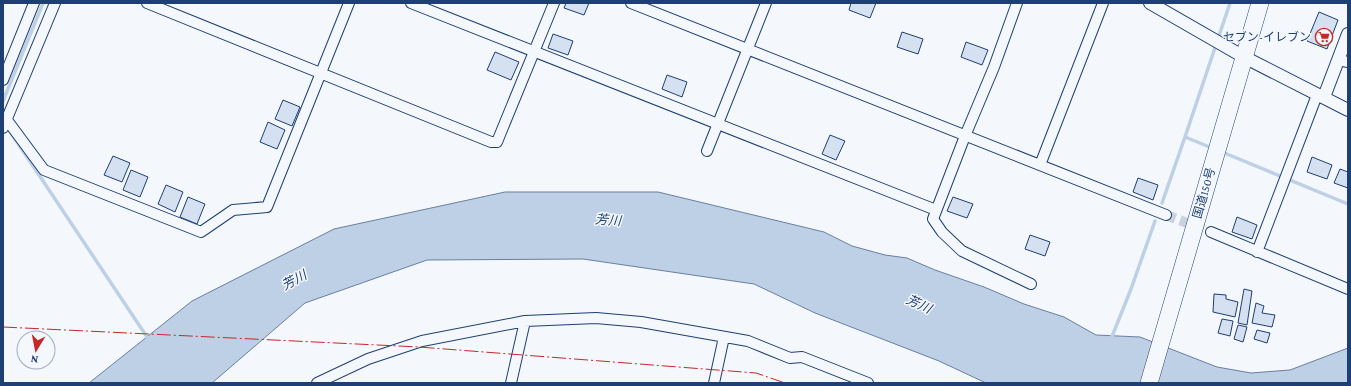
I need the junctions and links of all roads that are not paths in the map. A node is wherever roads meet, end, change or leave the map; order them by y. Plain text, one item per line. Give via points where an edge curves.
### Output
1 (55, 3) edge
2 (146, 3) edge
3 (349, 3) edge
4 (411, 3) edge
5 (554, 3) edge
6 (631, 3) edge
7 (766, 3) edge
8 (1017, 3) edge
9 (1103, 3) edge
10 (1150, 3) edge
11 (1260, 3) edge
12 (30, 5) edge
13 (1348, 34) edge
14 (748, 50) junction
15 (534, 52) junction
16 (1244, 56) junction
17 (1343, 61) edge
18 (320, 73) junction
19 (3, 80) edge
20 (1321, 96) junction
21 (1348, 110) edge
22 (718, 124) junction
23 (4, 125) edge
24 (965, 136) junction
25 (707, 151) dead end
26 (1040, 165) junction
27 (936, 210) junction
28 (1166, 215) tunnel mouth
29 (1211, 232) tunnel mouth
30 (1257, 252) junction
31 (1031, 284) dead end
32 (1348, 290) edge
33 (525, 321) junction
34 (724, 337) junction
35 (317, 383) edge
36 (512, 383) edge
37 (714, 383) edge
38 (868, 383) edge
39 (1149, 383) edge

1 - 23 street
2 - 18 street
3 - 18 street
4 - 15 street
5 - 15 street
6 - 14 street
7 - 14 street
8 - 24 street
9 - 26 street
10 - 16 street
11 - 16 highway, 国道150号
12 - 19 street
13 - 17 street
14 - 22 street
14 - 24 street
15 - 18 street via 497,142 491,142
15 - 22 street
16 - 20 street
16 - 39 highway, 国道150号
17 - 20 street
18 - 23 street via 267,207 233,210 201,232 44,170
20 - 21 street
20 - 30 street
22 - 25 street
22 - 27 street
24 - 26 street
24 - 27 street
26 - 28 street
27 - 31 street via 933,219 942,232 962,251
29 - 30 street
30 - 32 street
33 - 34 street via 596,318 660,324
33 - 35 street via 422,340 368,359
33 - 36 street
34 - 37 street
34 - 38 street via 748,341 790,358 802,357

